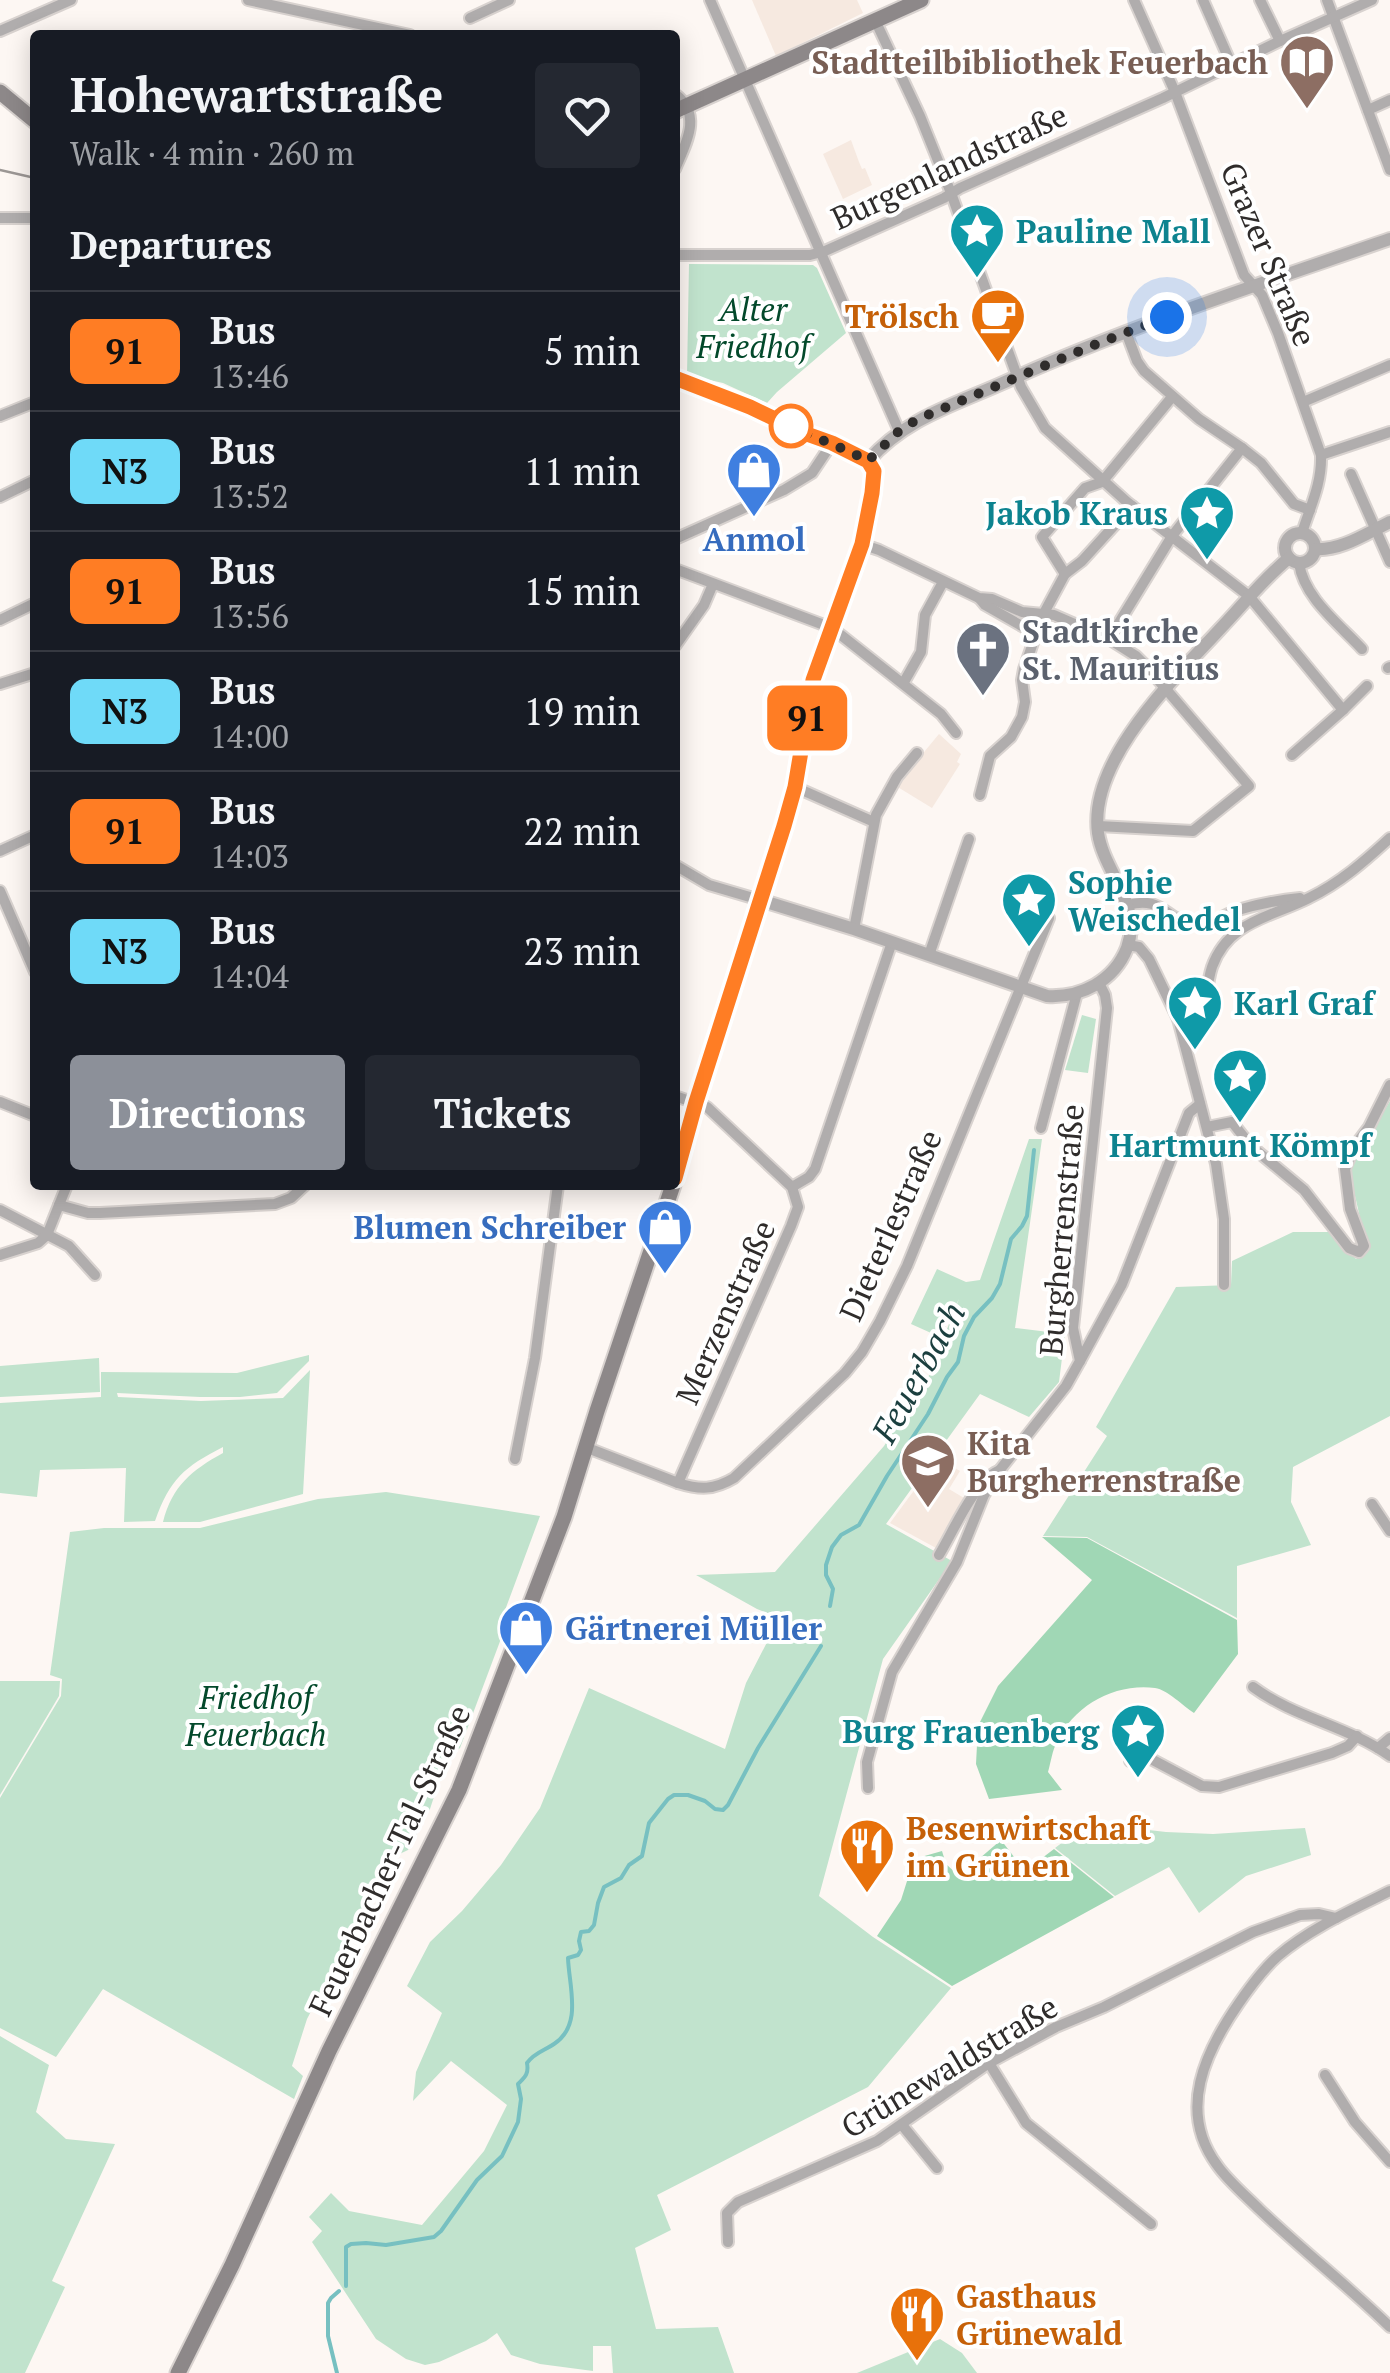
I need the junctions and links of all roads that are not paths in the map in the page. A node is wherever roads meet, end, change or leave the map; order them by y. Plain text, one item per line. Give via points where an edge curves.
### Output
1 (71, 0) edge
2 (248, 0) edge
3 (509, 0) edge
4 (710, 0) edge
5 (920, 0) edge
6 (1134, 0) edge
7 (1204, 0) edge
8 (1260, 0) edge
9 (1327, 0) edge
10 (1372, 0) edge
11 (1334, 17) junction
12 (470, 18) dead end
13 (875, 20) junction
14 (387, 30) edge
15 (0, 31) edge
16 (1280, 41) junction
17 (1232, 66) junction
18 (745, 80) junction
19 (0, 92) edge
20 (1175, 92) junction
21 (1390, 100) edge
22 (680, 103) edge
23 (680, 104) edge
24 (1368, 110) junction
25 (30, 117) edge
26 (680, 156) edge
27 (1390, 170) edge
28 (951, 193) junction
29 (0, 218) edge
30 (30, 218) edge
31 (1390, 239) edge
32 (821, 251) junction
33 (680, 255) edge
34 (1253, 286) junction
35 (1126, 332) junction
36 (1390, 365) edge
37 (1017, 377) junction
38 (680, 380) edge
39 (1172, 397) junction
40 (1303, 402) junction
41 (30, 404) edge
42 (0, 416) edge
43 (899, 431) junction
44 (1390, 432) edge
45 (832, 443) junction
46 (1242, 448) junction
47 (1322, 455) junction
48 (868, 461) junction
49 (1351, 474) dead end
50 (30, 482) edge
51 (1102, 482) junction
52 (0, 496) edge
53 (1132, 506) junction
54 (1310, 510) junction
55 (1390, 522) edge
56 (1375, 530) junction
57 (1302, 534) junction
58 (1172, 536) junction
59 (680, 537) edge
60 (862, 544) junction
61 (1314, 549) junction
62 (1294, 560) junction
63 (1390, 562) edge
64 (680, 570) edge
65 (1065, 574) junction
66 (943, 582) junction
67 (714, 584) junction
68 (1250, 596) junction
69 (979, 598) junction
70 (30, 605) edge
71 (1044, 613) junction
72 (0, 620) edge
73 (832, 628) junction
74 (680, 639) edge
75 (1110, 639) junction
76 (1362, 649) dead end
77 (30, 675) edge
78 (904, 682) junction
79 (0, 684) edge
80 (1368, 686) dead end
81 (1164, 687) junction
82 (1344, 710) junction
83 (956, 733) dead end
84 (917, 753) dead end
85 (1292, 755) dead end
86 (795, 787) junction
87 (980, 794) dead end
88 (874, 822) junction
89 (1098, 826) junction
90 (30, 837) edge
91 (1390, 838) edge
92 (969, 839) dead end
93 (0, 851) edge
94 (680, 868) edge
95 (0, 891) edge
96 (1311, 898) junction
97 (760, 900) junction
98 (1128, 905) junction
99 (1049, 918) dead end
100 (854, 929) junction
101 (892, 942) junction
102 (1128, 945) junction
103 (929, 954) junction
104 (30, 960) edge
105 (1099, 983) junction
106 (1022, 988) junction
107 (1077, 993) junction
108 (1178, 1018) junction
109 (1390, 1085) edge
110 (680, 1097) edge
111 (0, 1102) edge
112 (696, 1102) junction
113 (1200, 1104) junction
114 (30, 1114) edge
115 (1208, 1127) junction
116 (1041, 1128) dead end
117 (680, 1160) edge
118 (792, 1187) junction
119 (65, 1190) edge
120 (300, 1190) edge
121 (557, 1190) edge
122 (671, 1190) edge
123 (60, 1205) junction
124 (0, 1210) edge
125 (47, 1235) junction
126 (0, 1255) edge
127 (95, 1275) dead end
128 (1224, 1285) dead end
129 (1080, 1362) junction
130 (585, 1447) junction
131 (515, 1459) dead end
132 (999, 1471) junction
133 (678, 1482) junction
134 (1372, 1504) dead end
135 (1390, 1531) edge
136 (939, 1555) dead end
137 (1254, 1687) dead end
138 (1357, 1736) junction
139 (1390, 1738) edge
140 (1378, 1748) junction
141 (1390, 1756) edge
142 (1130, 1761) dead end
143 (868, 1788) dead end
144 (1390, 1890) edge
145 (1336, 1918) junction
146 (989, 2063) junction
147 (1325, 2075) dead end
148 (902, 2125) junction
149 (1390, 2162) edge
150 (937, 2168) dead end
151 (1151, 2224) dead end
152 (728, 2242) dead end
153 (1390, 2327) edge
154 (178, 2373) edge

1 - 15 street
2 - 14 street
3 - 12 street
4 - 18 street
5 - 13 main road
6 - 20 street, Grazer Straße
7 - 17 street
8 - 16 street
9 - 11 street
10 - 11 street, Burgenlandstraße
11 - 16 street, Burgenlandstraße
11 - 24 street
13 - 18 main road
13 - 28 street
16 - 17 street, Burgenlandstraße
17 - 20 street, Burgenlandstraße
18 - 22 main road
18 - 32 street
19 - 25 main road
20 - 28 street, Burgenlandstraße
20 - 34 street, Grazer Straße
21 - 24 street
23 - 26 street via 691,118
24 - 27 street
28 - 32 street, Burgenlandstraße
28 - 37 street
29 - 30 street
31 - 34 street
32 - 33 street, Burgenlandstraße
32 - 43 street
34 - 35 street
34 - 40 street, Grazer Straße
35 - 37 street
35 - 39 street via 1140,366
36 - 40 street
37 - 43 street
37 - 51 street via 1044,428
38 - 45 main road
39 - 46 street
39 - 51 street
40 - 47 street, Grazer Straße
41 - 42 street
43 - 48 street
44 - 47 street
45 - 48 main road
45 - 59 street via 812,473
46 - 54 street via 1294,504
46 - 58 street
47 - 54 street
48 - 60 main road, Feuerbacher-Tal-Straße via 874,480
49 - 56 street
50 - 52 street
51 - 53 street
51 - 65 street via 1085,488 1042,537
53 - 58 street
53 - 65 street
54 - 57 street
55 - 56 street
56 - 61 street
56 - 63 street
57 - 61 street
57 - 62 street via 1288,539 1285,549
58 - 68 street
58 - 75 street
60 - 66 street
60 - 73 main road, Feuerbacher-Tal-Straße
61 - 62 street via 1311,558
62 - 68 street
62 - 76 street via 1310,592
64 - 67 street
65 - 71 street
66 - 69 street
66 - 78 street via 925,615 922,652
67 - 73 street
67 - 74 street
68 - 81 street
68 - 82 street
69 - 71 street
69 - 87 street via 1036,634 1022,680 1022,717 990,756
70 - 72 street
71 - 75 street
73 - 78 street
73 - 86 main road, Feuerbacher-Tal-Straße via 813,680
75 - 81 street
77 - 79 street
78 - 83 street
80 - 82 street
81 - 89 street via 1113,765
81 - 89 street via 1249,786 1193,831
82 - 85 street
84 - 88 street
86 - 88 street
86 - 97 main road, Feuerbacher-Tal-Straße
88 - 100 street
89 - 98 street via 1103,854
90 - 93 street
91 - 96 street
92 - 103 street
94 - 97 street
95 - 104 street
96 - 98 street via 1242,909 1197,925 1153,903
96 - 108 street via 1233,934 1212,967 1205,1006
97 - 100 street
97 - 112 main road, Feuerbacher-Tal-Straße
98 - 102 street
99 - 106 street, Dieterlestraße
100 - 101 street
101 - 103 street
101 - 118 street, Merzenstraße via 816,1170
102 - 105 street
102 - 108 street via 1150,959
103 - 106 street
105 - 107 street
105 - 129 street, Burgherrenstraße via 1107,1008 1073,1328
106 - 107 street via 1048,996
106 - 133 street, Dieterlestraße via 907,1266 862,1352 734,1478 713,1488
107 - 116 street
108 - 113 street
109 - 115 street via 1345,1169 1364,1246 1358,1252 1232,1122
110 - 112 street
111 - 114 street
112 - 117 main road, Feuerbacher-Tal-Straße
112 - 118 street
113 - 115 street
113 - 129 street via 1189,1113 1122,1284
115 - 128 street via 1221,1192
118 - 133 street, Merzenstraße via 796,1213
119 - 123 street
120 - 123 street via 264,1206 100,1214
121 - 131 street
122 - 130 main road, Feuerbacher-Tal-Straße
123 - 125 street
124 - 125 street
125 - 126 street
125 - 127 street via 70,1246
129 - 132 street, Burgherrenstraße
130 - 133 street, Dieterlestraße
130 - 154 main road, Feuerbacher-Tal-Straße via 459,1790
132 - 136 street via 987,1476
132 - 143 street, Burgherrenstraße via 957,1562 892,1672 866,1762
134 - 135 street
137 - 138 street
138 - 140 street
138 - 142 street via 1332,1753 1219,1788 1138,1756
139 - 140 street
140 - 141 street
144 - 145 street
145 - 146 street, Grünewaldstraße via 1300,1915 1253,1932
145 - 153 street via 1275,1959 1250,1987 1218,2033 1196,2112 1217,2166
146 - 148 street, Grünewaldstraße
146 - 151 street via 1026,2123
147 - 149 street
148 - 150 street
148 - 152 street, Grünewaldstraße via 738,2202 726,2220

